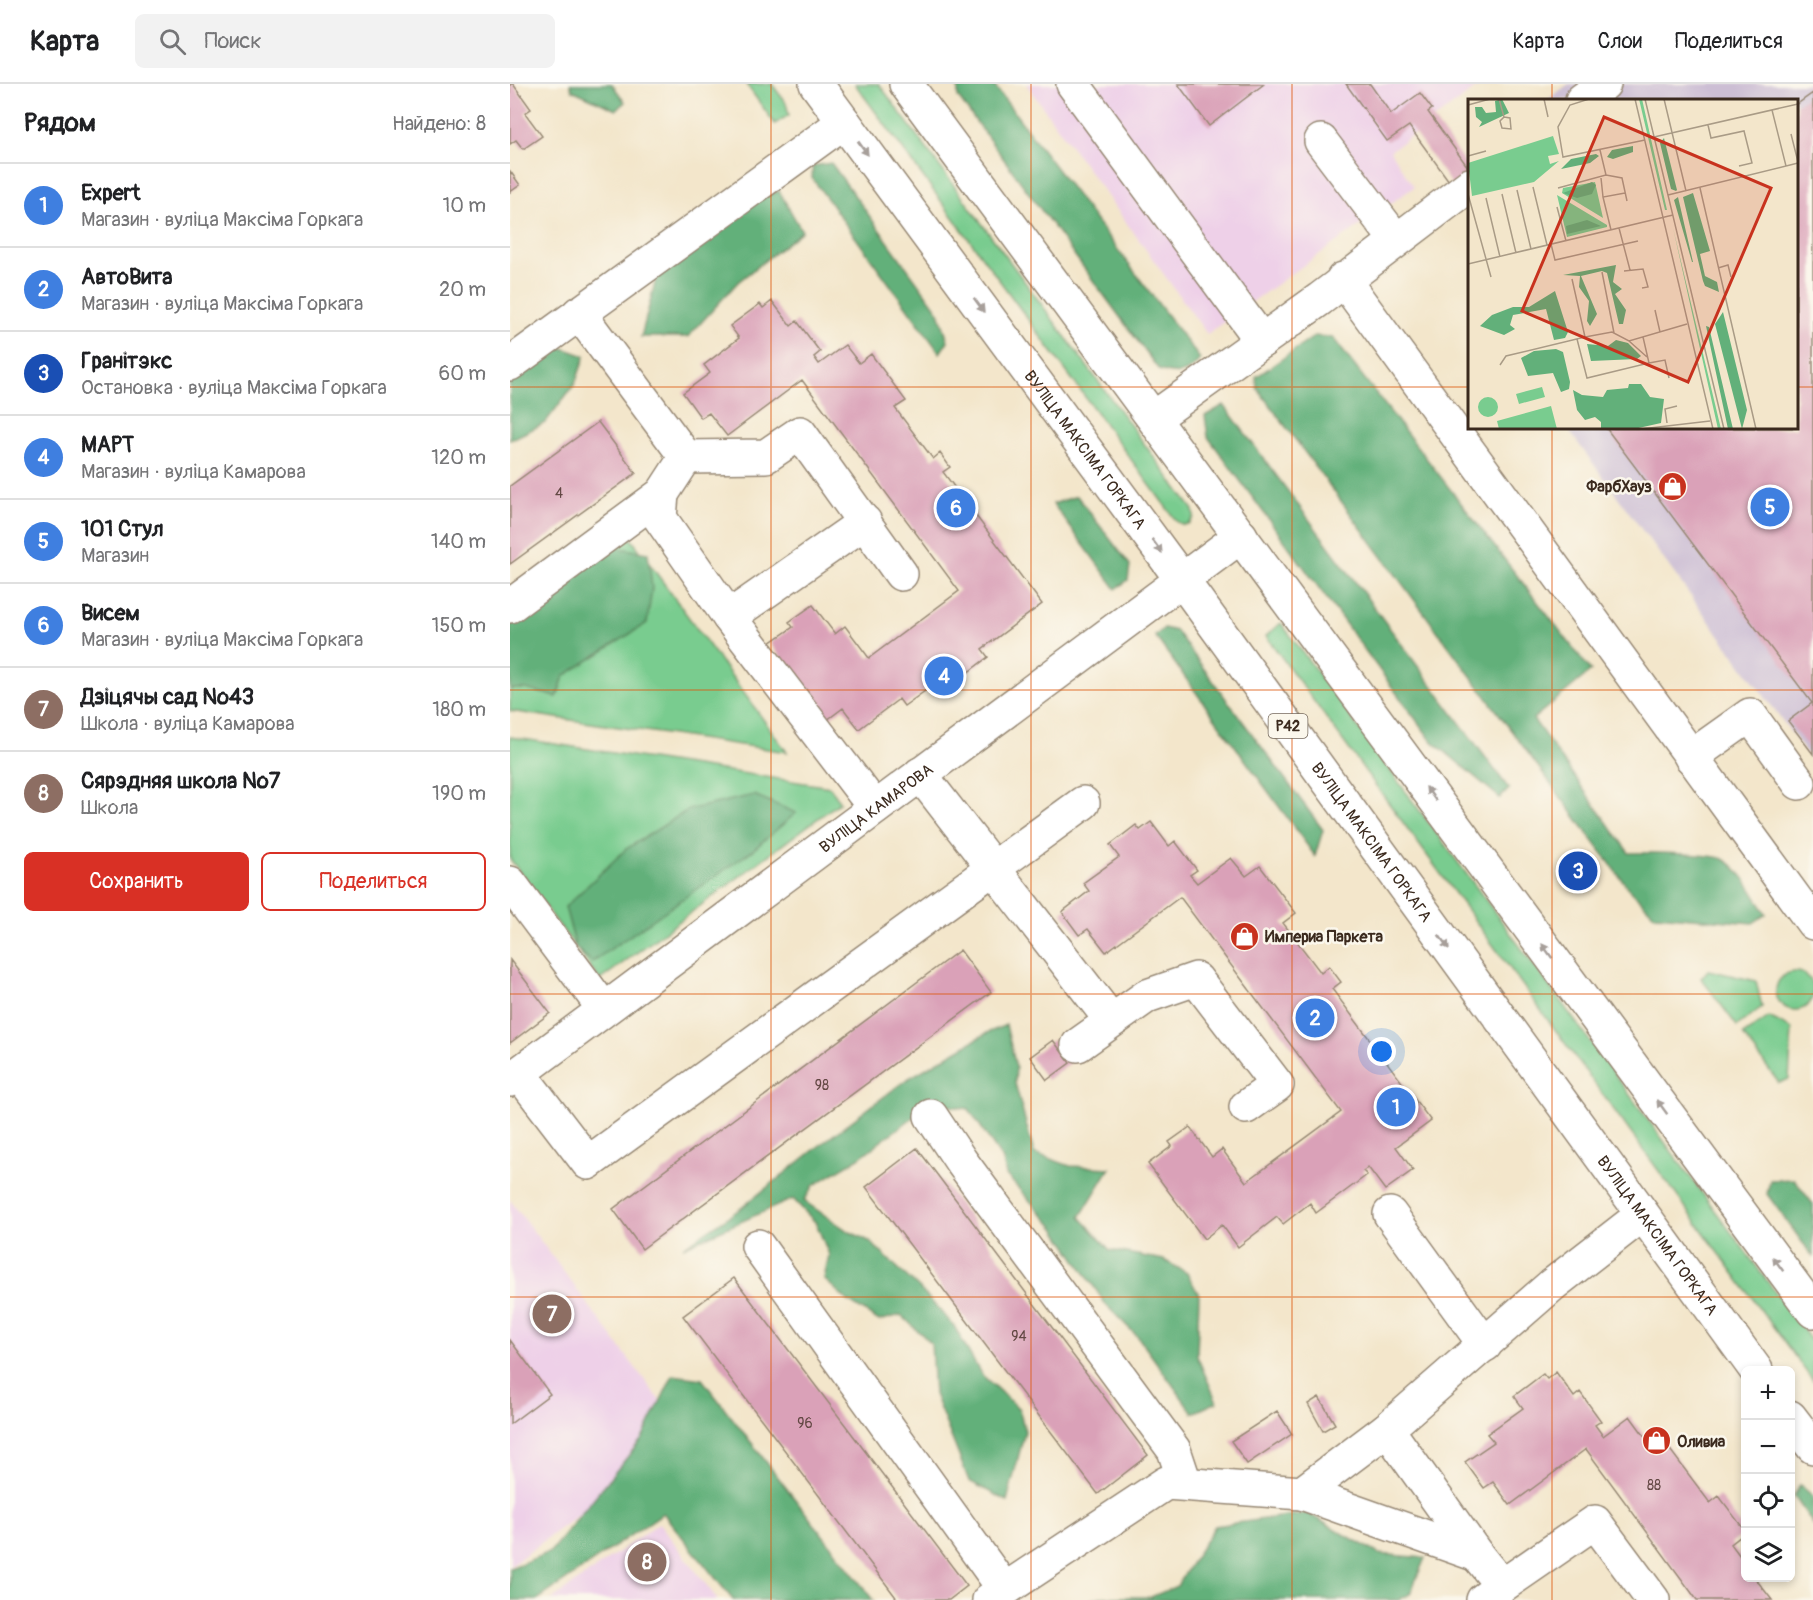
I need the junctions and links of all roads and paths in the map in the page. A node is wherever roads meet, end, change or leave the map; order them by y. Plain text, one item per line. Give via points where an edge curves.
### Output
1 (816, 84) edge
2 (906, 84) edge
3 (1073, 84) edge
4 (1604, 84) edge
5 (1583, 99) edge
6 (844, 122) junction
7 (1321, 141) dead end
8 (1468, 186) edge
9 (1396, 240) junction
10 (1343, 279) junction
11 (579, 313) junction
12 (1263, 341) junction
13 (510, 364) edge
14 (1154, 418) junction
15 (686, 457) junction
16 (662, 494) junction
17 (865, 522) junction
18 (1241, 536) junction
19 (901, 574) dead end
20 (1182, 580) junction
21 (510, 606) edge
22 (729, 617) junction
23 (1691, 757) junction
24 (920, 774) junction
25 (1800, 783) dead end
26 (1083, 803) dead end
27 (875, 808) junction
28 (993, 868) junction
29 (510, 883) edge
30 (1813, 923) edge
31 (604, 1009) junction
32 (1111, 1020) junction
33 (1078, 1045) dead end
34 (515, 1077) edge
35 (1246, 1107) dead end
36 (931, 1116) dead end
37 (1390, 1214) dead end
38 (1642, 1215) junction
39 (758, 1246) dead end
40 (1813, 1311) edge
41 (1485, 1345) junction
42 (1752, 1366) edge
43 (1793, 1420) edge
44 (1387, 1429) junction
45 (1813, 1447) edge
46 (1185, 1483) junction
47 (1302, 1493) junction
48 (1477, 1554) junction
49 (1493, 1593) edge
50 (997, 1594) edge
51 (1653, 1600) edge

1 - 6 main road, ВУЛІЦА МАКСІМА ГОРКАГА / Р42
2 - 14 main road
3 - 12 main road
4 - 5 main road
6 - 11 main road
6 -> 20 main road, ВУЛІЦА МАКСІМА ГОРКАГА / Р42
7 - 9 main road
8 - 9 main road
9 - 10 main road
10 - 12 main road
10 - 23 main road
11 - 13 main road
11 - 15 main road
12 - 14 main road
14 - 18 main road
15 - 16 main road
15 - 17 main road via 766,456 800,433
16 - 21 main road
16 - 22 main road via 660,518
17 - 19 main road
17 - 22 main road
18 - 20 main road, ВУЛІЦА КАМАРОВА
40 -> 18 main road
20 - 24 main road, ВУЛІЦА КАМАРОВА
20 -> 38 main road, ВУЛІЦА МАКСІМА ГОРКАГА / Р42
22 - 27 main road
23 - 25 main road via 1750,715
23 - 30 main road
24 - 27 main road, ВУЛІЦА КАМАРОВА
24 - 28 main road
26 - 28 main road
27 - 31 main road, ВУЛІЦА КАМАРОВА
28 - 32 main road
28 - 34 main road via 588,1163
29 - 31 main road
31 - 34 main road, ВУЛІЦА КАМАРОВА
32 - 33 main road
32 - 35 main road via 1147,996 1196,979 1277,1085
36 - 46 main road via 1174,1450
37 - 41 main road
38 - 41 main road via 1557,1280
38 - 42 main road, ВУЛІЦА МАКСІМА ГОРКАГА / Р42
39 - 50 main road
41 - 44 main road
43 - 45 main road
44 - 47 main road
44 - 48 main road
46 - 47 main road
46 - 50 main road via 1166,1483
47 - 48 main road
48 - 49 main road
49 - 51 main road via 1595,1522

